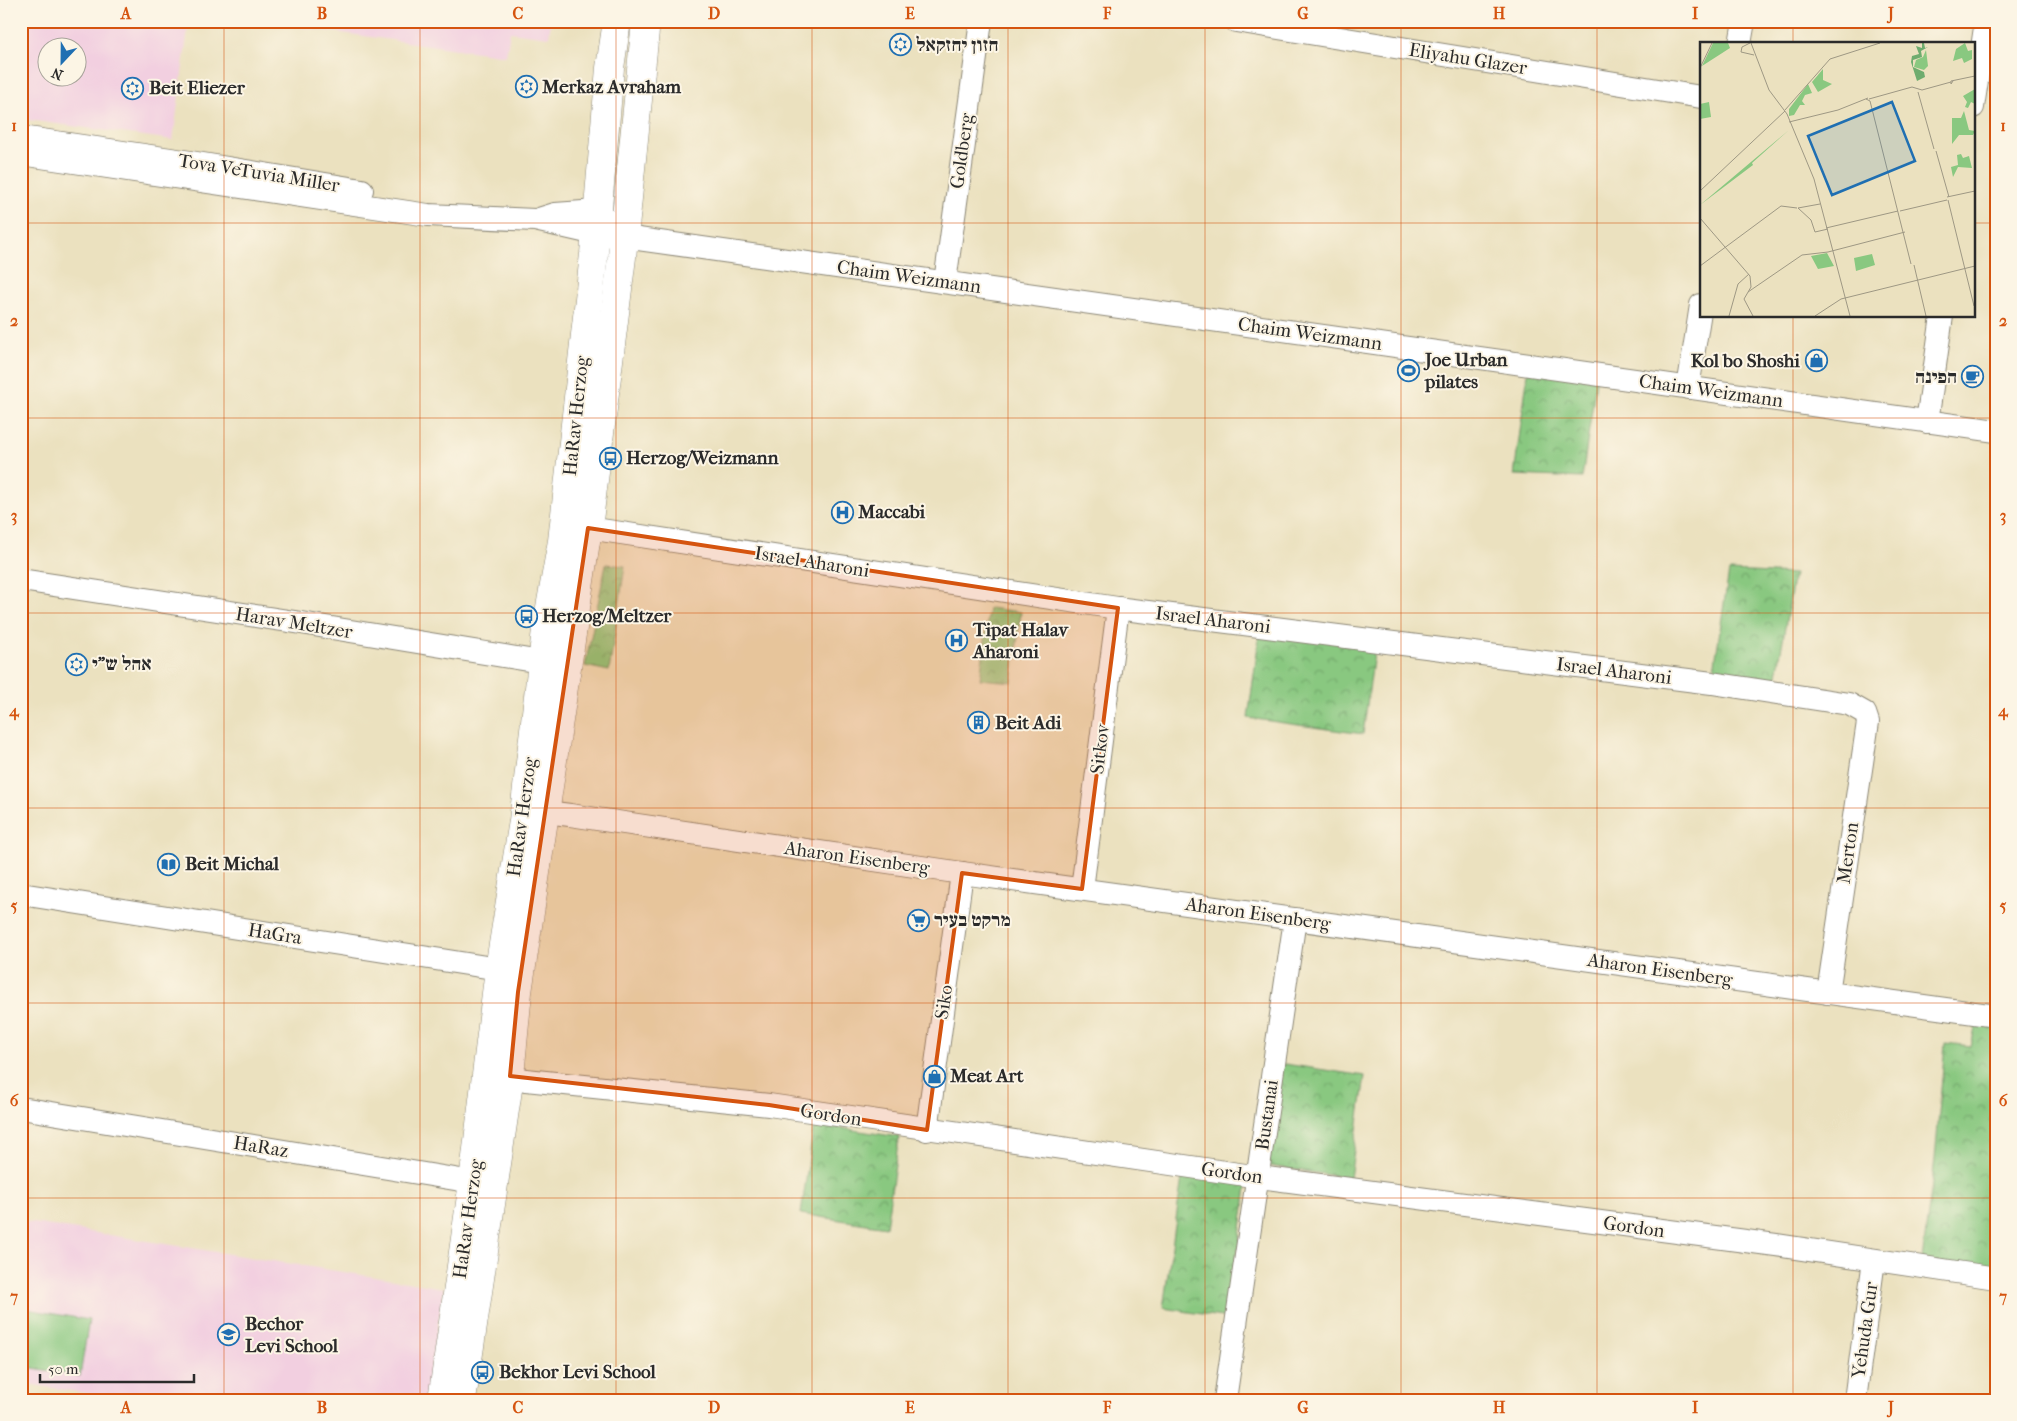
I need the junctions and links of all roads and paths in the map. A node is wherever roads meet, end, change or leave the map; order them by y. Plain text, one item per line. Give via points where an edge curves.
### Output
1 (618, 21) edge
2 (646, 21) edge
3 (980, 21) edge
4 (1236, 21) edge
5 (1744, 21) edge
6 (1986, 21) edge
7 (1740, 42) edge
8 (1700, 97) edge
9 (1974, 100) edge
10 (21, 137) edge
11 (21, 154) edge
12 (495, 219) junction
13 (596, 223) junction
14 (624, 237) junction
15 (945, 282) junction
16 (1700, 311) edge
17 (1942, 318) edge
18 (1688, 388) junction
19 (1927, 422) junction
20 (1996, 431) edge
21 (588, 528) junction
22 (562, 541) junction
23 (21, 580) edge
24 (1118, 608) junction
25 (554, 665) junction
26 (1865, 713) joint
27 (534, 817) junction
28 (962, 873) junction
29 (1082, 889) junction
30 (21, 894) edge
31 (1295, 919) junction
32 (499, 969) junction
33 (518, 992) junction
34 (1828, 993) junction
35 (1996, 1016) edge
36 (491, 1038) junction
37 (510, 1076) junction
38 (21, 1108) edge
39 (927, 1130) junction
40 (496, 1166) junction
41 (1259, 1177) junction
42 (473, 1182) junction
43 (1874, 1260) junction
44 (1996, 1278) edge
45 (442, 1400) edge
46 (462, 1400) edge
47 (1225, 1400) edge
48 (1855, 1400) edge

1 - 13 street, HaRav Herzog via 610,68
2 - 14 street, HaRav Herzog
3 - 15 street, Goldberg
4 - 8 street, Eliyahu Glazer
5 - 7 street
6 - 9 street
10 - 12 street, Tova VeTuvia Miller via 427,201
11 - 12 street, Tova VeTuvia Miller via 428,216
12 - 13 street, Tova VeTuvia Miller
13 - 14 street, Tova VeTuvia Miller
13 - 22 street, HaRav Herzog
14 - 15 street, Chaim Weizmann
14 - 21 street, HaRav Herzog
15 - 18 street, Chaim Weizmann
16 - 18 street
17 - 19 street
18 - 19 street, Chaim Weizmann
19 - 20 street, Chaim Weizmann
21 - 22 street
21 - 24 street, Israel Aharoni
21 - 25 street, HaRav Herzog
22 - 25 street, HaRav Herzog
23 - 25 street, Harav Meltzer
24 - 26 street, Israel Aharoni via 1712,683 1849,704
24 - 29 street, Sitkov
25 - 27 street, HaRav Herzog
26 - 34 street, Merton via 1868,722
27 - 28 street, Aharon Eisenberg
27 - 32 street, HaRav Herzog
27 - 33 street, HaRav Herzog
28 - 29 street, Aharon Eisenberg
28 - 39 street, Siko
29 - 31 street, Aharon Eisenberg
30 - 32 street, HaGra
31 - 34 street, Aharon Eisenberg
31 - 41 street, Bustanai
32 - 33 street
32 - 36 street, HaRav Herzog
33 - 37 street, HaRav Herzog
34 - 35 street, Aharon Eisenberg
36 - 37 street
36 - 42 street, HaRav Herzog
37 - 39 street, Gordon via 768,1106
37 - 40 street, HaRav Herzog
38 - 42 street, HaRaz
39 - 41 street, Gordon
40 - 42 street
40 - 46 street, HaRav Herzog
41 - 43 street, Gordon
41 - 47 street, Bustanai
42 - 45 street, HaRav Herzog
43 - 44 street, Gordon
43 - 48 street, Yehuda Gur

